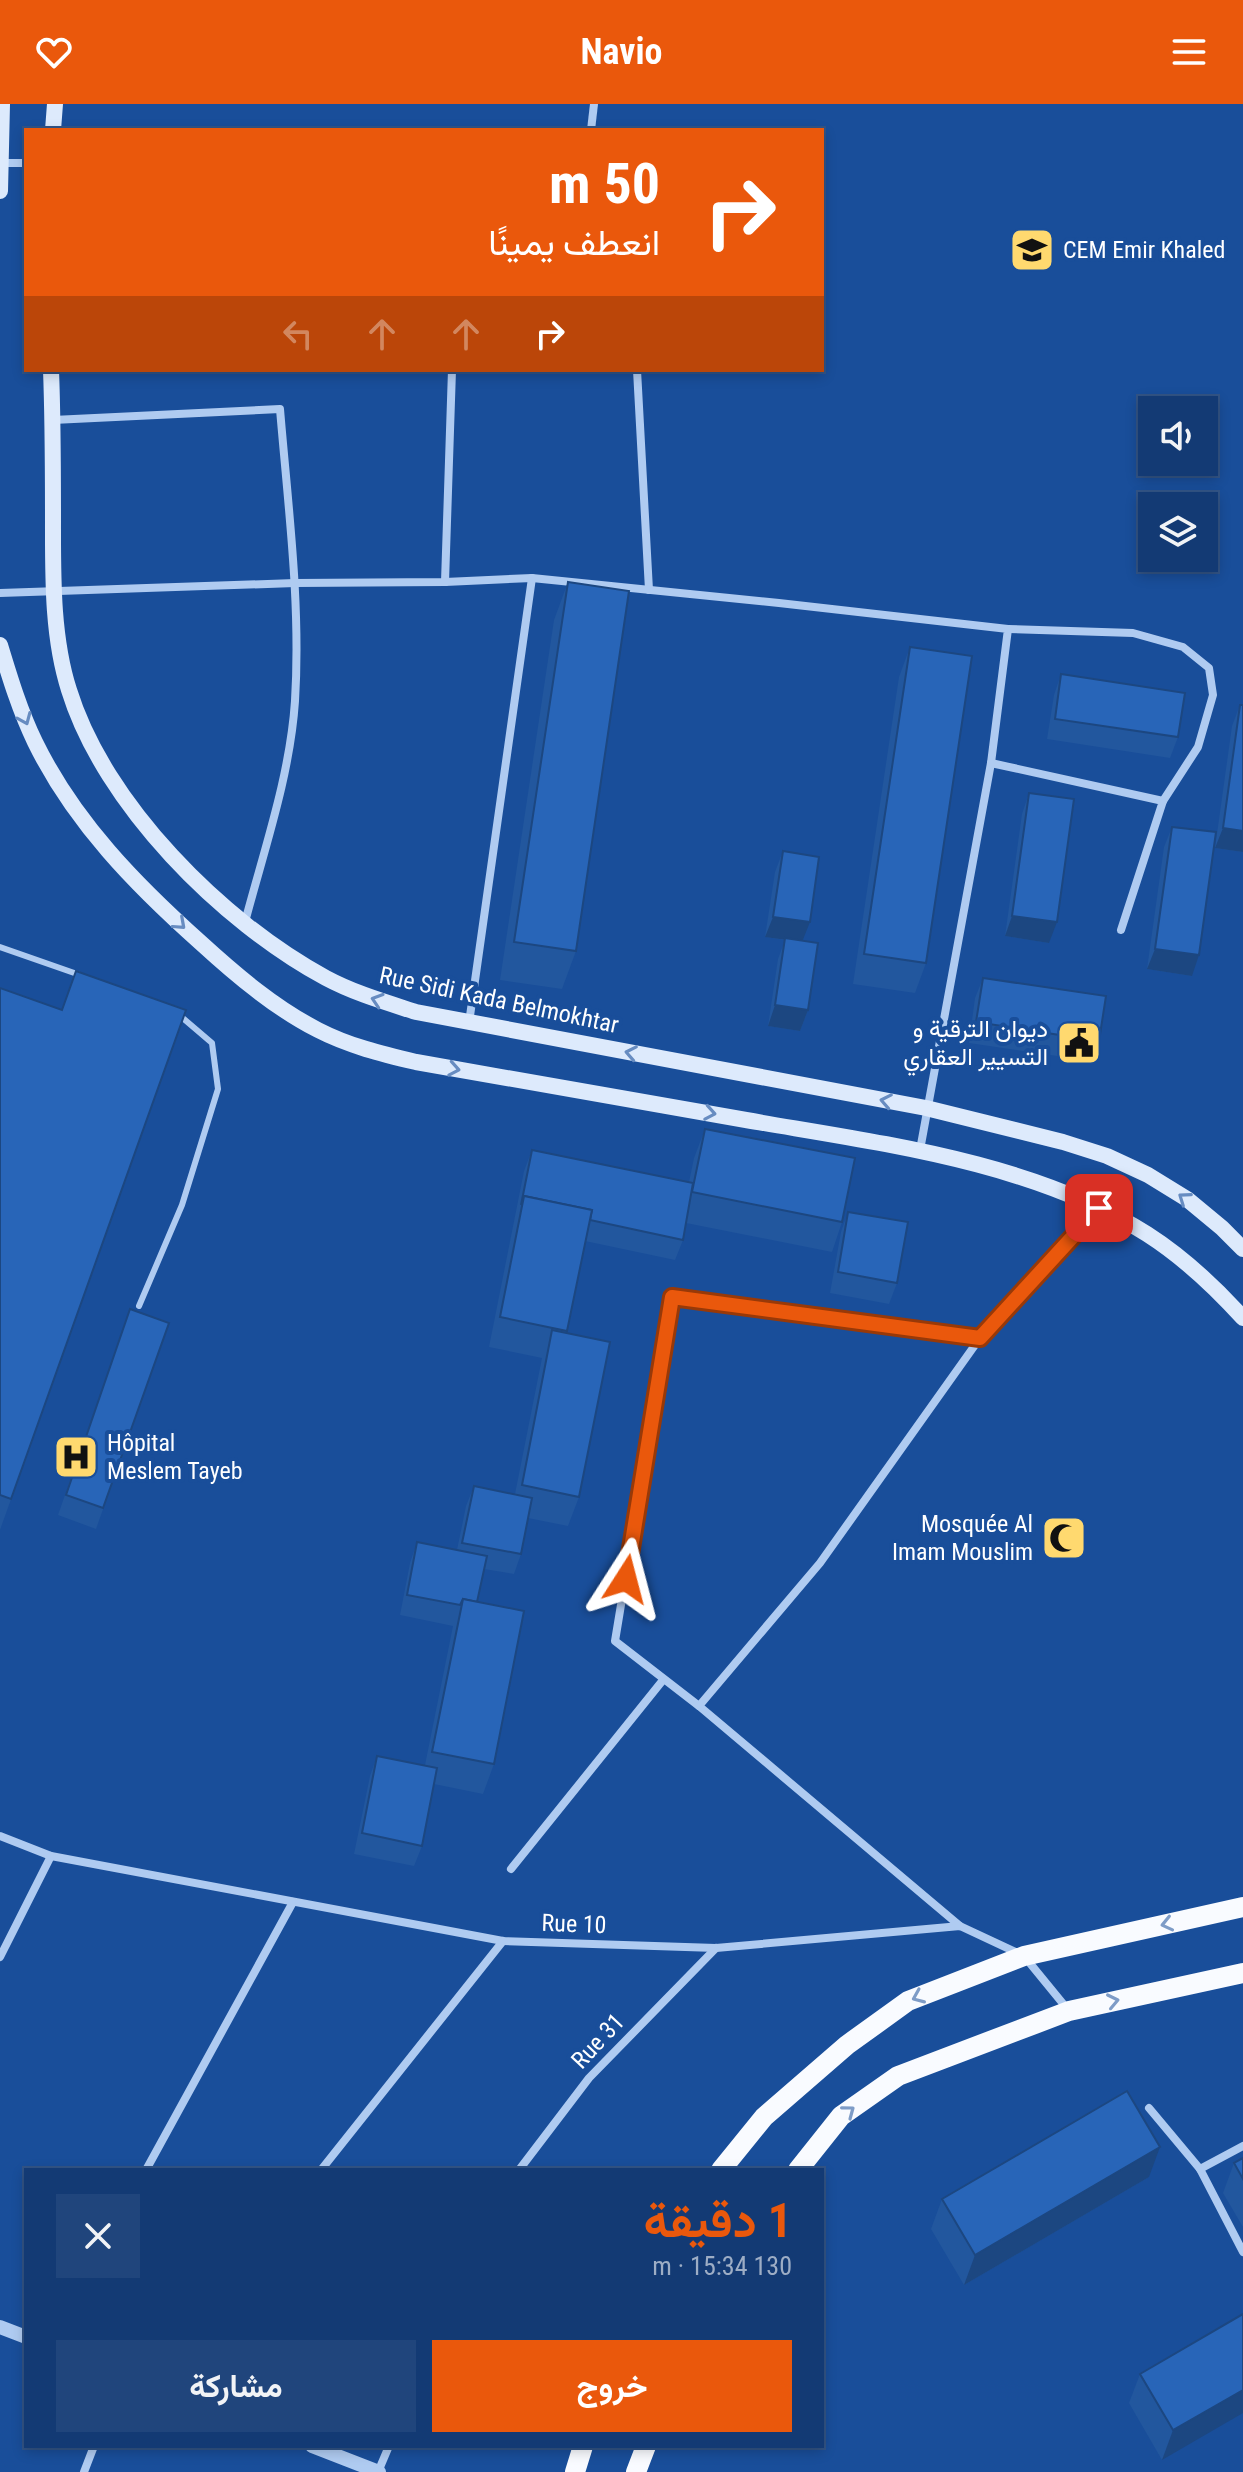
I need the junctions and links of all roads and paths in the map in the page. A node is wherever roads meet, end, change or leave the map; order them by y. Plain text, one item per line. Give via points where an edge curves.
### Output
1 (2, 104) edge
2 (55, 104) edge
3 (594, 104) edge
4 (53, 128) edge
5 (591, 128) edge
6 (0, 163) edge
7 (24, 163) edge
8 (0, 191) edge
9 (51, 372) edge
10 (452, 372) edge
11 (637, 372) edge
12 (53, 420) junction
13 (532, 578) junction
14 (445, 582) junction
15 (295, 583) junction
16 (649, 590) junction
17 (53, 592) junction
18 (0, 593) edge
19 (1008, 629) junction
20 (0, 645) edge
21 (991, 763) junction
22 (1163, 801) junction
23 (245, 922) junction
24 (1121, 930) dead end
25 (0, 947) edge
26 (84, 976) edge
27 (168, 1006) edge
28 (469, 1023) junction
29 (926, 1108) junction
30 (920, 1150) junction
31 (1099, 1208) junction
32 (1243, 1249) edge
33 (139, 1306) dead end
34 (1243, 1318) edge
35 (980, 1338) junction
36 (663, 1680) junction
37 (699, 1706) junction
38 (0, 1836) edge
39 (51, 1856) junction
40 (511, 1869) dead end
41 (293, 1902) junction
42 (1243, 1907) edge
43 (960, 1926) junction
44 (503, 1941) junction
45 (716, 1948) junction
46 (1024, 1956) junction
47 (0, 1957) edge
48 (1243, 1973) edge
49 (1069, 2011) junction
50 (1149, 2108) dead end
51 (1243, 2146) edge
52 (147, 2168) edge
53 (323, 2168) edge
54 (521, 2168) edge
55 (723, 2168) edge
56 (800, 2168) edge
57 (1200, 2169) junction
58 (1243, 2252) edge
59 (0, 2327) edge
60 (24, 2336) edge
61 (93, 2448) edge
62 (317, 2448) edge
63 (388, 2448) edge
64 (582, 2448) edge
65 (645, 2448) edge
66 (84, 2472) edge
67 (379, 2472) edge
68 (575, 2472) edge
69 (636, 2472) edge

1 - 6 main road
2 - 4 main road
3 - 5 street
6 - 7 street
6 - 8 main road
9 - 12 main road, Rue Sidi Kada Belmokhtar
10 - 14 street
11 - 16 street
12 - 15 street via 280,409
12 - 17 main road, Rue Sidi Kada Belmokhtar
13 - 14 street
13 - 16 street
13 - 28 street
14 - 15 street
15 - 17 street
15 - 23 street via 295,702 285,768
16 - 19 street
17 - 18 street
17 - 23 main road, Rue Sidi Kada Belmokhtar via 68,689 108,775 174,860
19 - 21 street
19 - 22 street via 1133,633 1183,647 1209,668 1213,695 1198,747
20 -> 30 main road via 36,744 103,846 220,961 318,1030 365,1050 416,1062
21 - 22 street
21 - 29 street
22 - 24 street
28 -> 23 main road, Rue Sidi Kada Belmokhtar via 416,1012 327,979
25 - 26 lane
27 - 33 lane via 212,1043 218,1089 182,1205
29 -> 28 main road, Rue Sidi Kada Belmokhtar
29 - 30 street
32 -> 29 main road, Rue Sidi Kada Belmokhtar via 1187,1199 1107,1156
30 - 31 main road
31 - 34 main road via 1188,1264
31 - 35 street
35 - 36 street via 672,1297 615,1641
35 - 37 street via 820,1563
36 - 37 street
36 - 40 street
37 - 43 street
38 - 39 street, Rue 10
39 - 41 street, Rue 10
39 - 47 street
41 - 44 street, Rue 10
41 - 52 street
42 -> 46 main road
43 - 45 street, Rue 10
43 - 46 street
44 - 45 street, Rue 10
44 - 53 street
45 - 54 street, Rue 31 via 589,2078
46 - 49 street
46 -> 55 main road via 908,2001 847,2045 764,2117
49 -> 48 main road
56 -> 49 main road via 841,2116 898,2076
50 - 57 street
51 - 57 street
57 - 58 street
59 - 60 street
61 - 66 street
62 - 67 street
63 - 67 street
64 - 68 main road
65 - 69 main road

